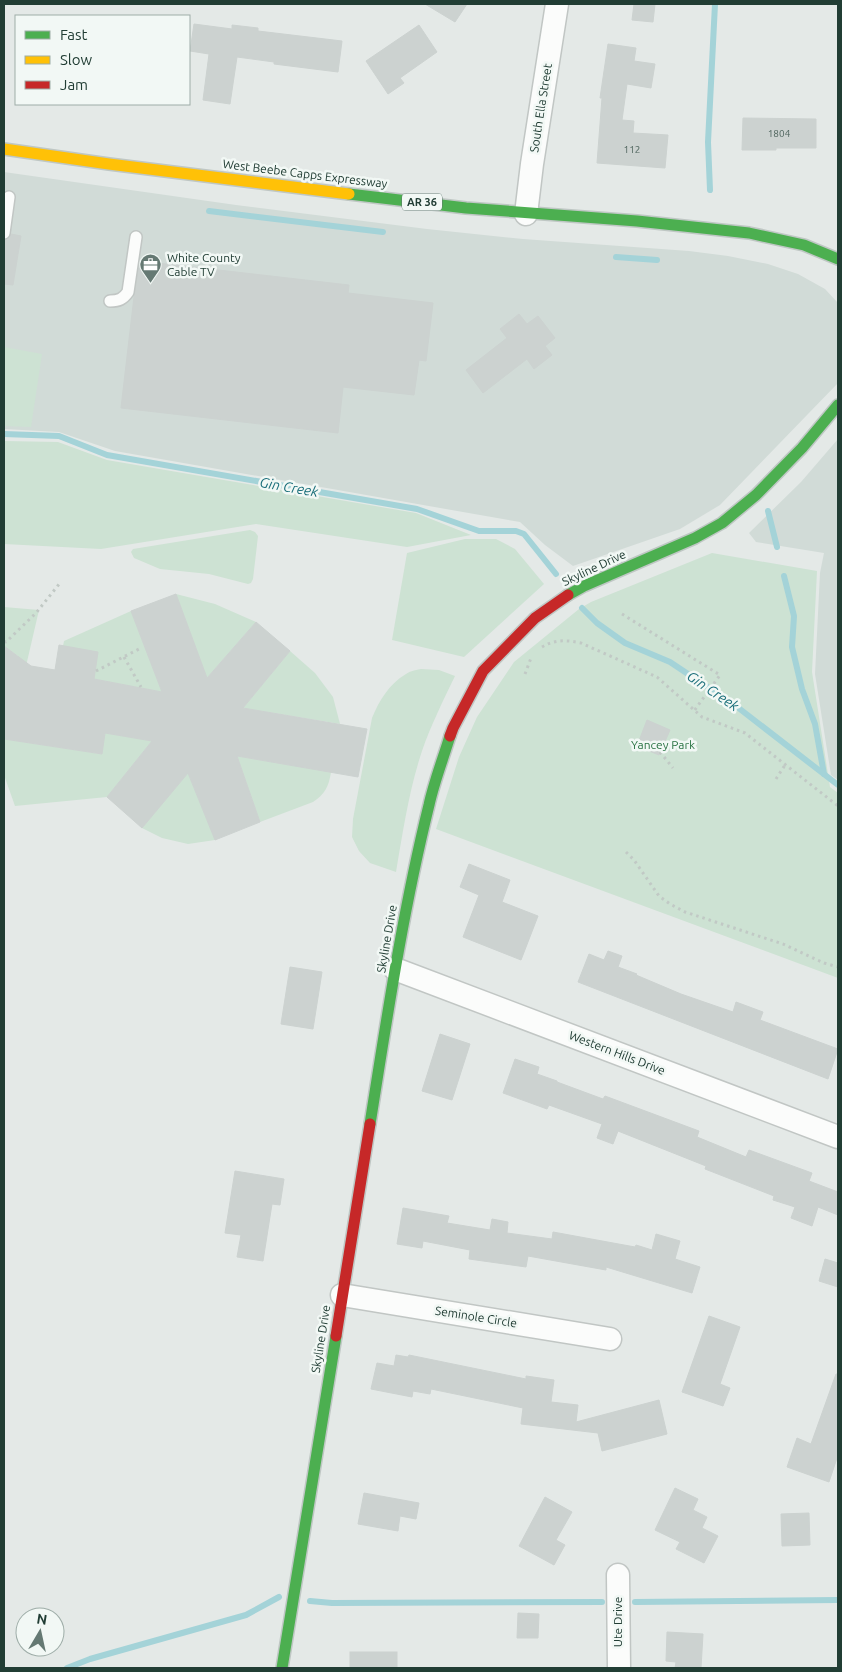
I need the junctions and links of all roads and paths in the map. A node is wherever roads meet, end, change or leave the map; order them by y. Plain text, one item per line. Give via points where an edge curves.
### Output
1 (557, 4) edge
2 (4, 149) edge
3 (9, 198) dead end
4 (526, 214) junction
5 (4, 233) edge
6 (136, 238) dead end
7 (804, 246) junction
8 (838, 252) edge
9 (835, 263) edge
10 (110, 301) dead end
11 (838, 405) edge
12 (60, 583) dead end
13 (622, 614) dead end
14 (4, 641) edge
15 (141, 648) dead end
16 (540, 648) dead end
17 (535, 652) dead end
18 (124, 657) junction
19 (96, 671) dead end
20 (525, 674) dead end
21 (141, 687) dead end
22 (694, 711) junction
23 (660, 752) dead end
24 (785, 765) junction
25 (673, 768) dead end
26 (776, 780) dead end
27 (838, 806) edge
28 (626, 852) dead end
29 (838, 967) edge
30 (395, 969) junction
31 (838, 1137) edge
32 (342, 1295) junction
33 (610, 1339) dead end
34 (618, 1575) dead end
35 (282, 1668) edge
36 (618, 1668) edge

1 - 4 street, South Ella Street
2 - 4 street, West Beebe Capps Expressway / AR 36
3 - 5 lane
4 - 7 street, West Beebe Capps Expressway / AR 36 via 737,231
6 - 10 lane via 128,292 124,298
7 - 8 street
7 - 9 street, West Beebe Capps Expressway / AR 36
11 - 30 street, Skyline Drive via 756,495 722,523 566,596 535,618 483,671 452,728 429,803
12 - 14 path via 36,613
13 - 22 path via 720,674
15 - 18 path
16 - 22 path via 556,641 581,643 657,677
17 - 20 path
18 - 19 path
18 - 21 path
22 - 24 path via 745,733
23 - 25 path
24 - 26 path
24 - 27 path
28 - 29 path via 659,896 670,904
30 - 31 street, Western Hills Drive
30 - 32 street, Skyline Drive
32 - 33 street, Seminole Circle
32 - 35 street, Skyline Drive
34 - 36 street, Ute Drive

